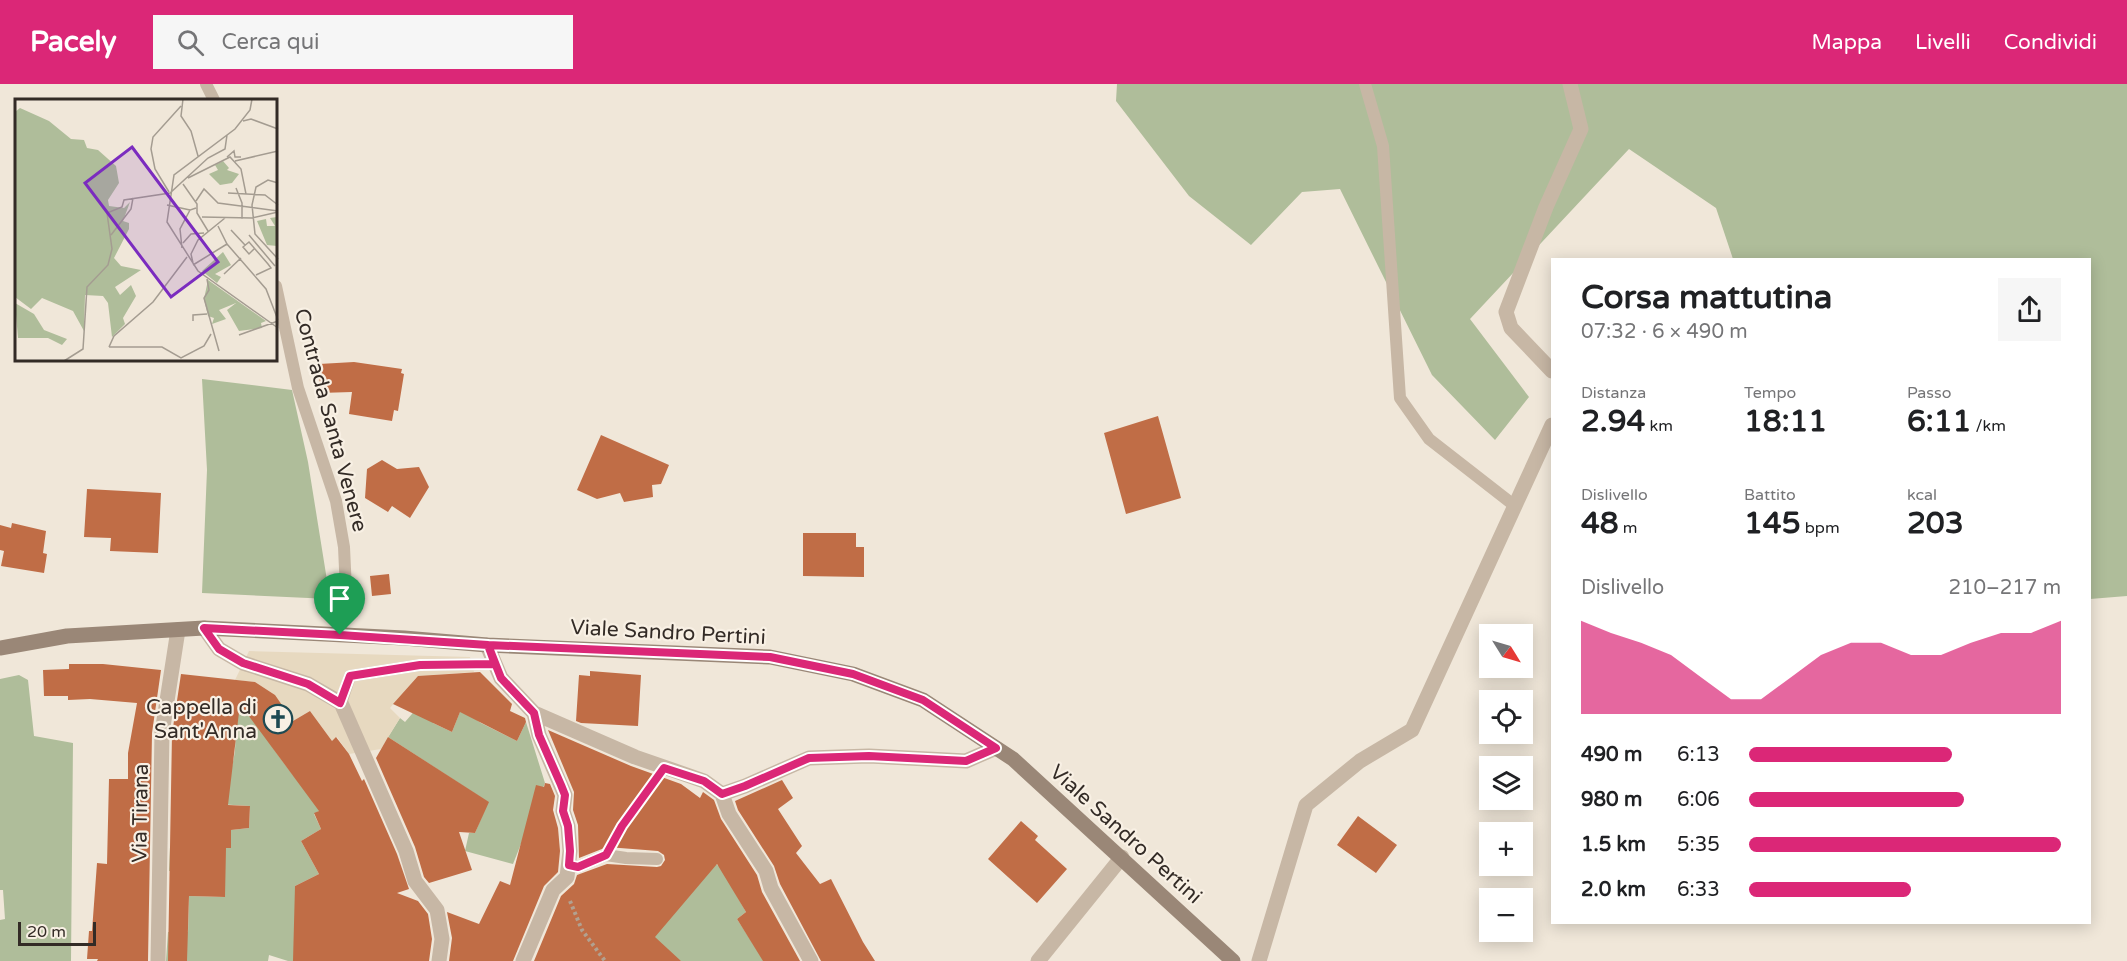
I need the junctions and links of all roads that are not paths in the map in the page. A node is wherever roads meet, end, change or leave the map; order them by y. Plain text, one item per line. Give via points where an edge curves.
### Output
1 (206, 84) edge
2 (1365, 84) edge
3 (1570, 84) edge
4 (214, 99) edge
5 (278, 295) edge
6 (1551, 370) edge
7 (1551, 427) edge
8 (1515, 506) junction
9 (204, 628) junction
10 (178, 630) junction
11 (340, 635) junction
12 (488, 645) junction
13 (0, 648) edge
14 (495, 664) junction
15 (340, 703) junction
16 (534, 713) junction
17 (996, 748) junction
18 (722, 794) junction
19 (1122, 857) junction
20 (657, 859) dead end
21 (568, 871) junction
22 (158, 961) edge
23 (438, 961) edge
24 (524, 961) edge
25 (811, 961) edge
26 (1038, 961) edge
27 (1233, 961) edge
28 (1258, 961) edge

1 - 4 lane
2 - 8 lane via 1383,146 1400,399 1429,439
3 - 6 street via 1581,129 1506,312 1511,328
5 - 11 lane, Contrada Santa Venere via 298,388 336,501 346,591
7 - 8 street
8 - 28 street via 1412,730 1360,761 1306,805
9 - 10 street, Viale Sandro Pertini
9 - 11 street, Viale Sandro Pertini
9 - 15 street via 219,649 243,663 308,684
10 - 13 street, Viale Sandro Pertini via 67,636
10 - 22 street, Via Tirana via 162,733
11 - 12 street, Viale Sandro Pertini
12 - 14 street
12 - 17 street, Viale Sandro Pertini via 781,659 853,674 923,700
14 - 15 lane via 420,665 350,676
14 - 16 street via 501,678
15 - 23 street via 406,851 415,881 437,910 441,939
16 - 18 street via 704,781
16 - 21 street via 539,735 565,795
17 - 18 street via 966,761 869,756 809,758
17 - 19 street, Viale Sandro Pertini
18 - 25 street via 729,814 766,871 771,888
19 - 26 street
19 - 27 street, Viale Sandro Pertini
20 - 21 lane via 606,855
21 - 24 street via 553,890

